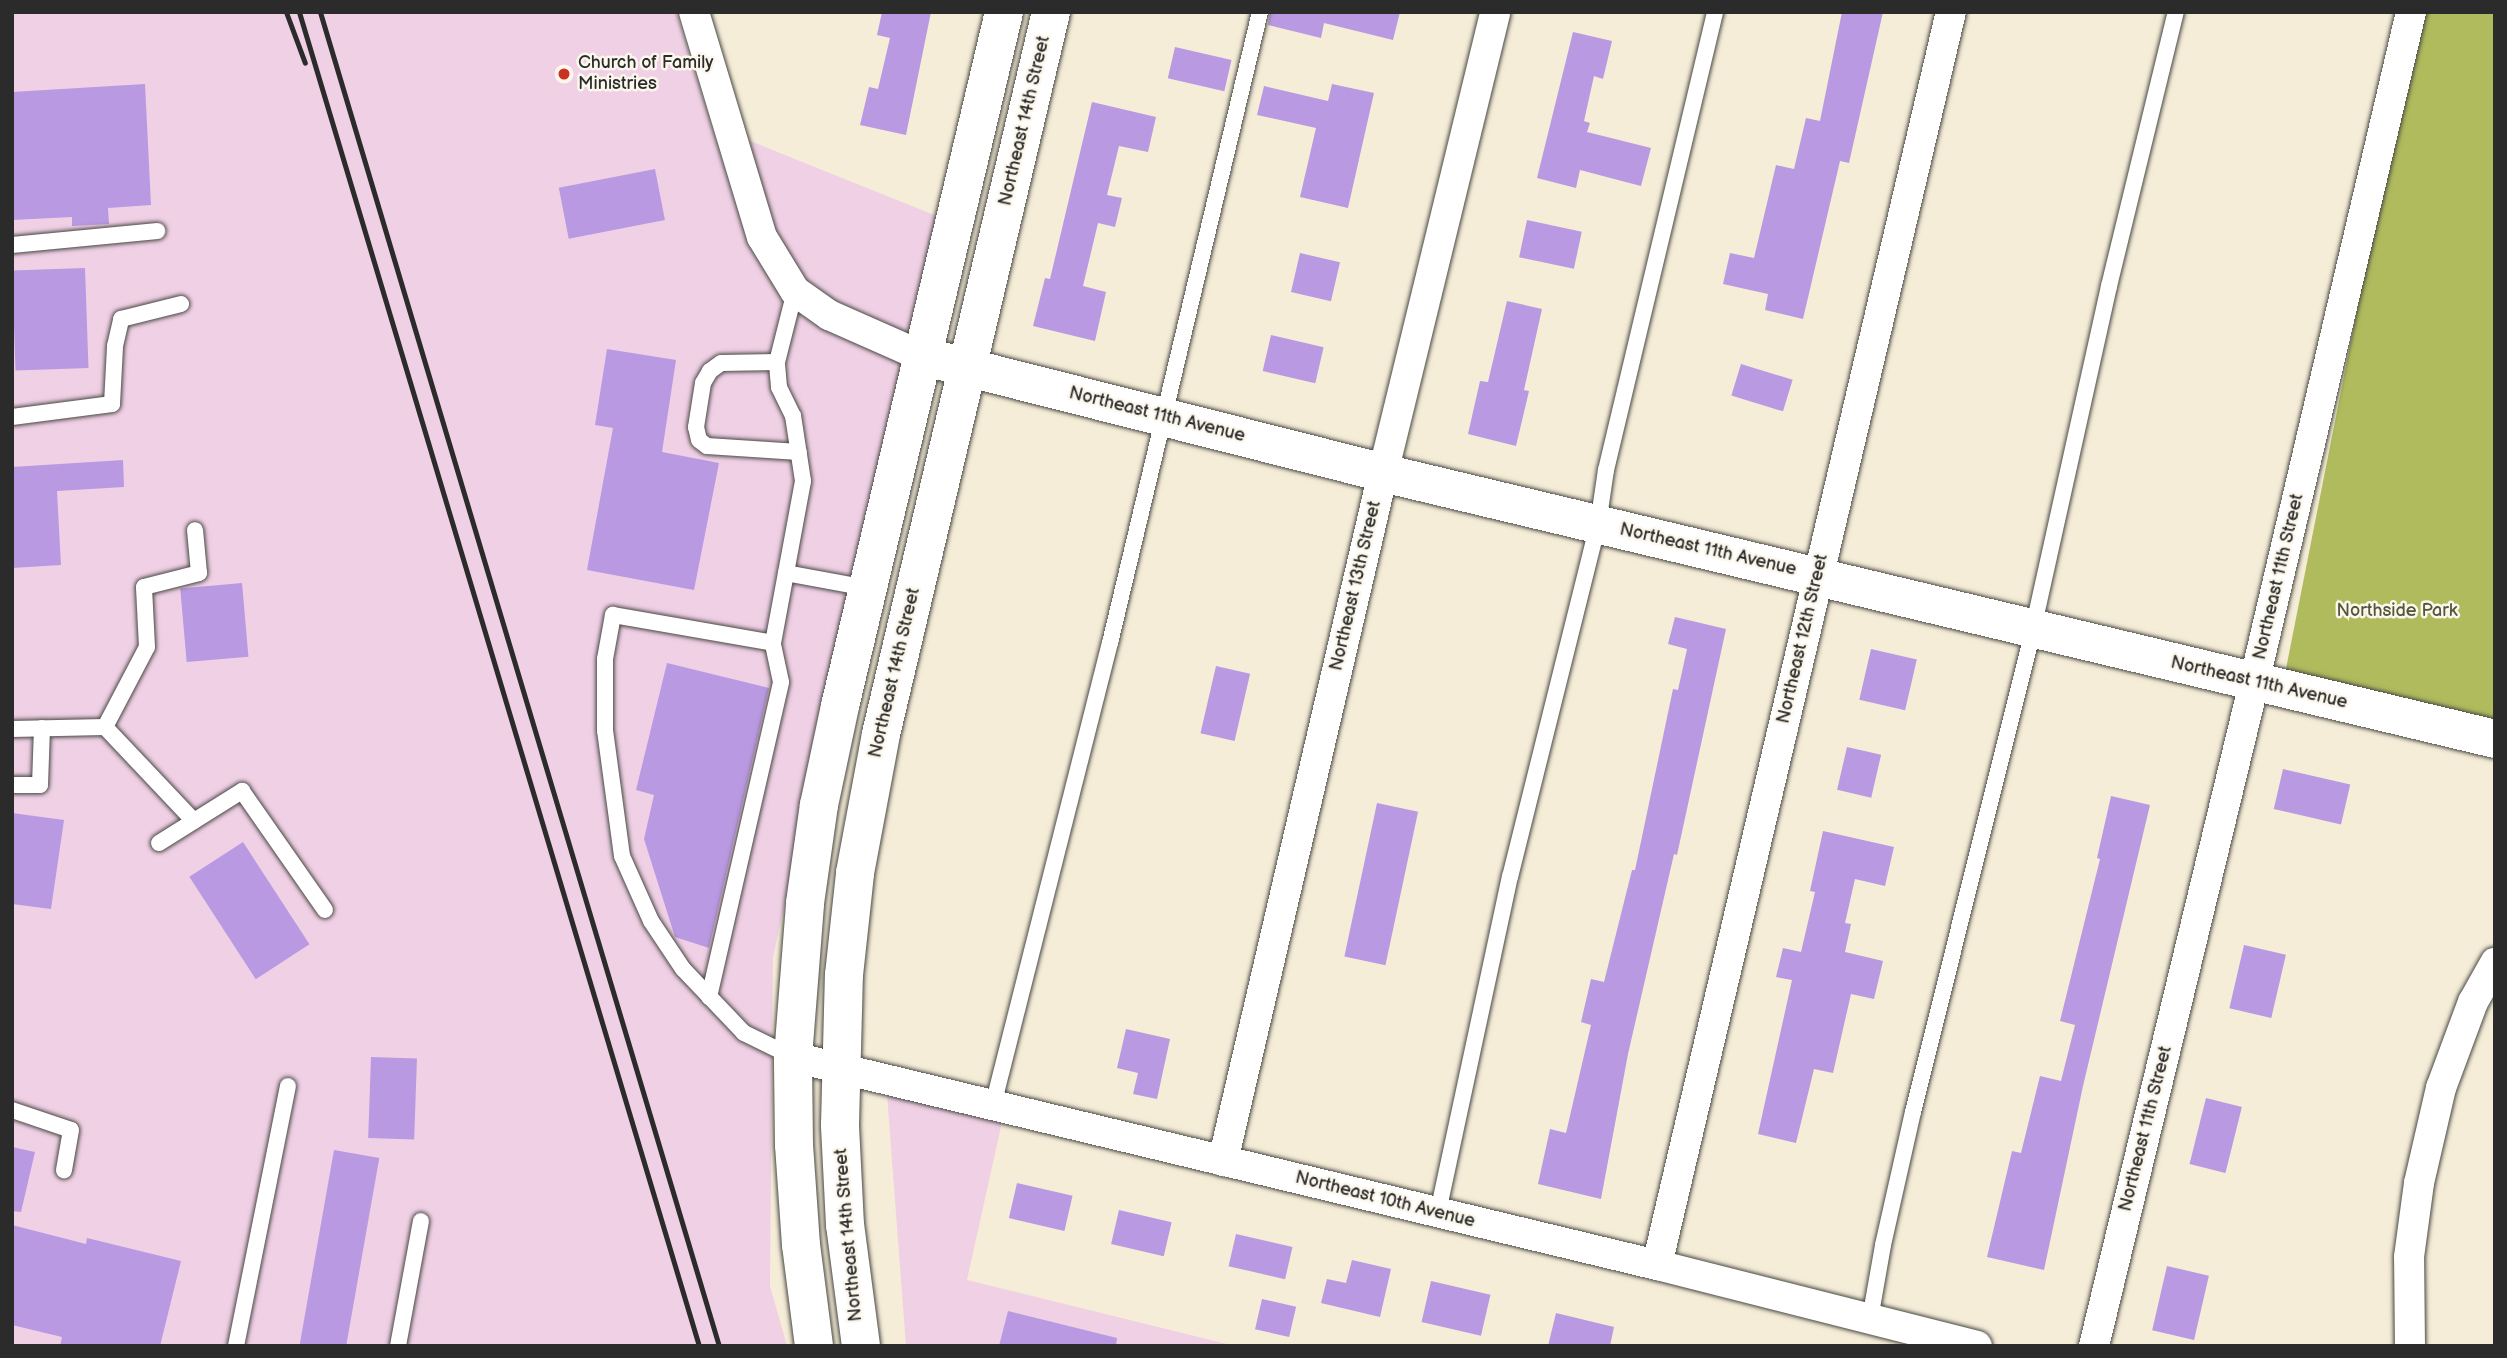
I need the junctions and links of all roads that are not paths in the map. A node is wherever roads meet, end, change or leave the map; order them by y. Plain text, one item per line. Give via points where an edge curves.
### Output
1 (694, 12) edge
2 (1004, 12) edge
3 (1051, 12) edge
4 (1260, 12) edge
5 (1494, 12) edge
6 (1715, 12) edge
7 (1951, 12) edge
8 (2176, 12) edge
9 (2411, 12) edge
10 (157, 232) dead end
11 (12, 245) edge
12 (795, 291) junction
13 (181, 304) dead end
14 (922, 356) junction
15 (777, 362) junction
16 (967, 367) junction
17 (12, 416) edge
18 (1162, 417) junction
19 (799, 452) junction
20 (1383, 473) junction
21 (1598, 524) junction
22 (194, 530) dead end
23 (786, 573) junction
24 (1818, 577) junction
25 (867, 588) junction
26 (2034, 629) junction
27 (773, 643) junction
28 (2255, 683) junction
29 (105, 727) junction
30 (42, 728) junction
31 (12, 729) edge
32 (2495, 739) edge
33 (12, 785) edge
34 (194, 821) junction
35 (159, 843) dead end
36 (325, 910) dead end
37 (2495, 963) edge
38 (709, 997) junction
39 (793, 1058) junction
40 (840, 1069) junction
41 (288, 1086) dead end
42 (993, 1105) junction
43 (12, 1111) edge
44 (1223, 1161) junction
45 (64, 1170) dead end
46 (1438, 1213) junction
47 (421, 1221) dead end
48 (1657, 1265) junction
49 (1870, 1319) junction
50 (236, 1346) edge
51 (398, 1346) edge
52 (814, 1346) edge
53 (861, 1346) edge
54 (1977, 1346) edge
55 (2094, 1346) edge
56 (2410, 1346) edge

1 - 12 street via 762,237
2 - 14 main road
3 - 16 main road, Northeast 14th Street
4 - 18 lane
5 - 20 street, Northeast 13th Street
6 - 21 lane via 1606,470
7 - 24 street, Northeast 12th Street
8 - 26 lane via 2109,286
9 - 28 street, Northeast 11th Street
10 - 11 lane
12 - 14 street via 829,315
12 - 15 lane
13 - 17 lane via 121,319 112,404
14 - 16 main road, Northeast 11th Avenue
14 - 25 main road
15 - 19 lane via 779,387 793,416
15 - 19 lane via 721,363 710,371 703,383 696,427 699,440 708,446
16 - 18 main road, Northeast 11th Avenue
16 - 40 main road, Northeast 14th Street via 865,811 848,928
18 - 20 main road, Northeast 11th Avenue
18 - 42 lane
19 - 23 lane via 803,481
20 - 21 main road, Northeast 11th Avenue
20 - 44 street, Northeast 13th Street
21 - 24 main road, Northeast 11th Avenue
21 - 46 lane via 1510,877
22 - 29 lane via 199,573 144,587 148,647
23 - 25 lane
23 - 27 lane
24 - 26 main road, Northeast 11th Avenue
24 - 48 street, Northeast 12th Street
25 - 39 main road via 819,805 805,903
26 - 28 main road, Northeast 11th Avenue
26 - 49 lane via 1913,1112
27 - 38 lane via 781,682
27 - 38 lane via 613,615 605,660 605,731 622,856 651,921 683,969
28 - 32 main road, Northeast 11th Avenue
28 - 55 street, Northeast 11th Street
29 - 30 lane
29 - 34 lane
30 - 31 lane
30 - 33 lane via 40,785
34 - 35 lane
34 - 36 lane via 242,791
37 - 56 street via 2473,1002 2441,1087 2419,1183 2409,1257
38 - 39 lane via 744,1033
39 - 40 street, Northeast 10th Avenue
39 - 52 main road via 801,1245
40 - 42 street, Northeast 10th Avenue
40 - 53 main road, Northeast 14th Street via 843,1199
41 - 50 lane
42 - 44 street, Northeast 10th Avenue
43 - 45 lane via 71,1130
44 - 46 street, Northeast 10th Avenue
46 - 48 street, Northeast 10th Avenue
47 - 51 lane
48 - 49 street, Northeast 10th Avenue
49 - 54 street, Northeast 10th Avenue

